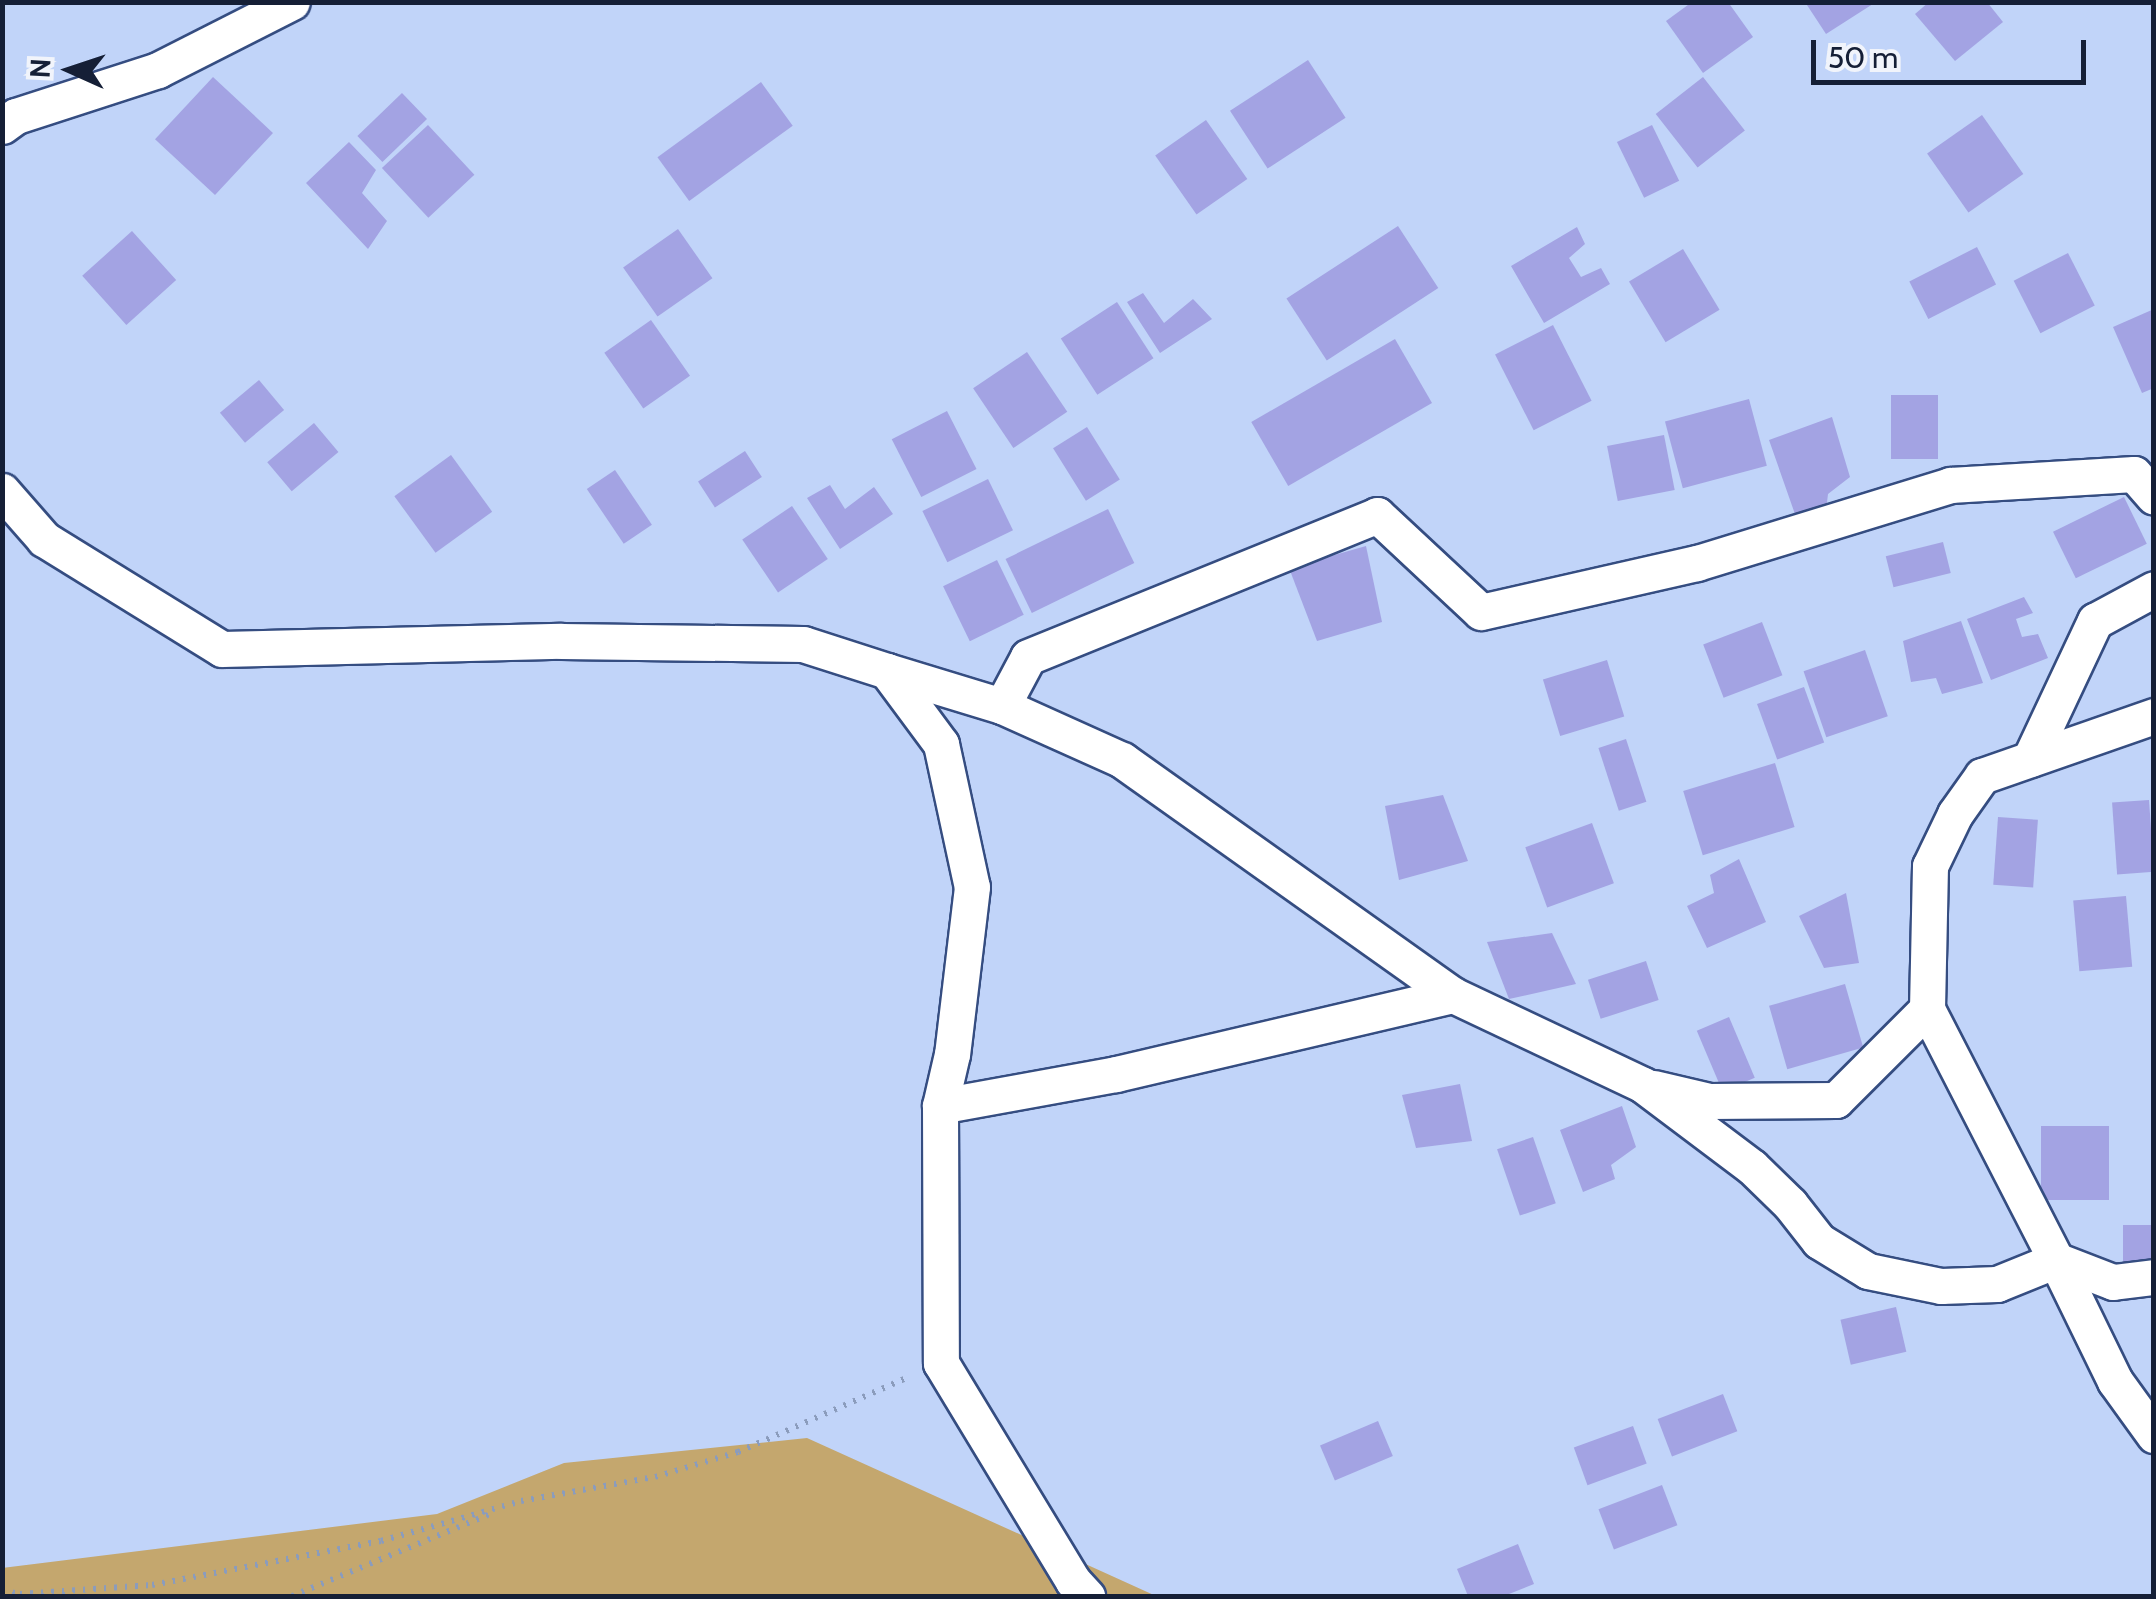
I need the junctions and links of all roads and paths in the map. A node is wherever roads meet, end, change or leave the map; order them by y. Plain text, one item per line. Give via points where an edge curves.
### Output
1 (292, 2) edge
2 (2, 126) edge
3 (2, 491) edge
4 (2154, 497) edge
5 (2154, 589) edge
6 (888, 670) junction
7 (1002, 706) junction
8 (2154, 716) edge
9 (2030, 759) junction
10 (1453, 995) junction
11 (1927, 1009) junction
12 (1643, 1086) junction
13 (940, 1106) junction
14 (2056, 1260) junction
15 (2154, 1278) edge
16 (941, 1363) junction
17 (2154, 1435) edge
18 (520, 1501) junction
19 (2, 1591) edge
20 (292, 1596) edge
21 (1086, 1596) edge

1 - 2 street via 158,70
3 - 6 street via 44,538 222,649 561,641 803,644
4 - 7 street via 2134,474 1950,484 1697,563 1481,612 1377,515 1028,657
5 - 9 street via 2095,621
6 - 7 street
6 - 13 street via 940,744 972,887
7 - 10 street via 1122,760
8 - 9 street
9 - 11 street via 1982,776 1930,866
10 - 12 street
10 - 13 street via 1116,1074
11 - 12 street via 1836,1100 1709,1100
11 - 14 street
12 - 14 street via 1752,1167 1819,1241 1868,1270 1941,1286 1997,1284
13 - 16 street
14 - 15 street via 2113,1282
14 - 17 street via 2115,1381
16 - 18 path via 738,1452 655,1477
16 - 21 street
18 - 19 path via 381,1541 152,1585
18 - 20 path

